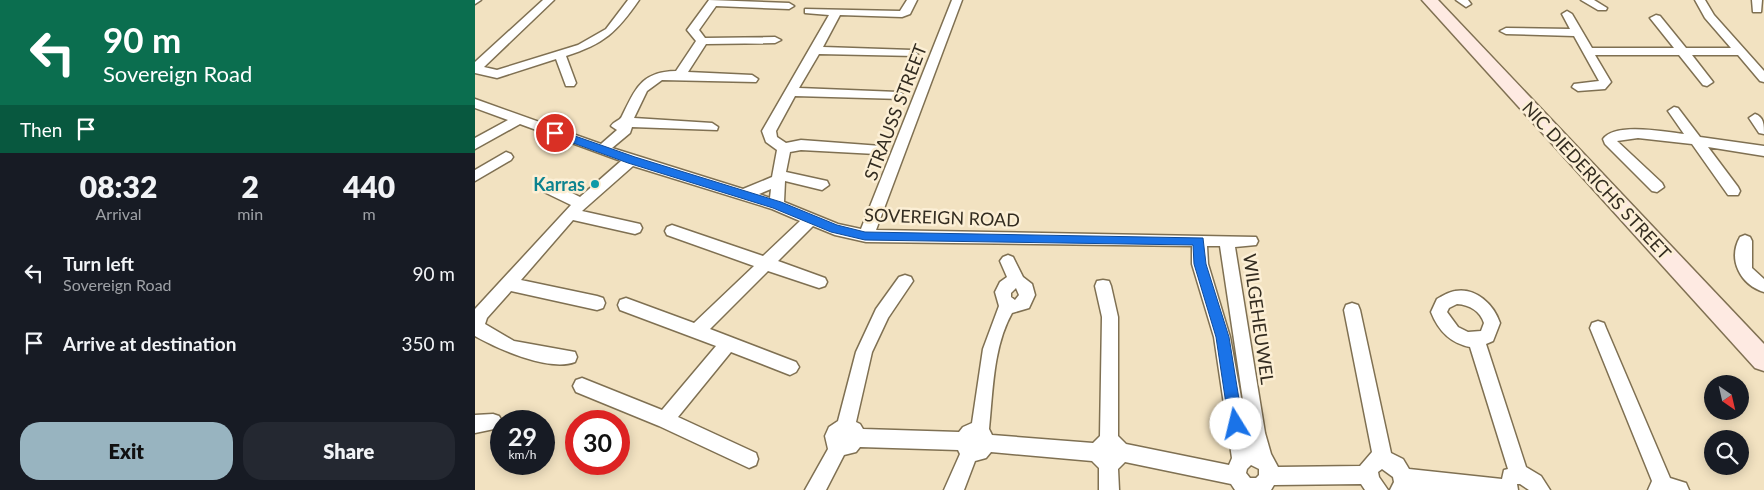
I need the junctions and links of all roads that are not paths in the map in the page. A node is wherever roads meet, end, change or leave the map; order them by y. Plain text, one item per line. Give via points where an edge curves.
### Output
1 (549, 0) edge
2 (633, 0) edge
3 (912, 0) edge
4 (957, 0) edge
5 (1430, 0) edge
6 (1586, 0) edge
7 (1700, 0) edge
8 (714, 1) edge
9 (789, 6) dead end
10 (1601, 8) dead end
11 (809, 11) dead end
12 (837, 13) junction
13 (1567, 14) dead end
14 (1656, 18) dead end
15 (1506, 31) dead end
16 (1578, 33) junction
17 (702, 40) junction
18 (775, 40) dead end
19 (816, 50) junction
20 (1588, 51) junction
21 (1682, 52) junction
22 (1740, 52) junction
23 (913, 54) dead end
24 (561, 55) junction
25 (1759, 68) edge
26 (475, 69) edge
27 (680, 75) junction
28 (1764, 78) edge
29 (752, 79) dead end
30 (1707, 82) dead end
31 (570, 84) dead end
32 (1578, 87) dead end
33 (793, 92) junction
34 (898, 96) dead end
35 (475, 103) edge
36 (1674, 111) dead end
37 (1755, 118) dead end
38 (518, 120) junction
39 (625, 122) junction
40 (712, 127) dead end
41 (1764, 130) edge
42 (1695, 141) junction
43 (475, 144) edge
44 (597, 148) junction
45 (784, 148) junction
46 (876, 149) dead end
47 (1764, 151) edge
48 (506, 157) dead end
49 (631, 160) junction
50 (478, 171) edge
51 (779, 177) junction
52 (822, 185) dead end
53 (547, 187) dead end
54 (1657, 187) dead end
55 (1733, 191) dead end
56 (744, 195) junction
57 (777, 205) junction
58 (576, 209) junction
59 (810, 220) junction
60 (635, 228) dead end
61 (672, 231) dead end
62 (865, 236) junction
63 (1199, 241) junction
64 (1251, 241) dead end
65 (1745, 241) dead end
66 (1227, 242) junction
67 (1009, 261) dead end
68 (765, 264) junction
69 (905, 281) dead end
70 (819, 282) dead end
71 (509, 284) junction
72 (1103, 286) dead end
73 (1764, 286) edge
74 (597, 302) dead end
75 (626, 305) dead end
76 (1352, 310) dead end
77 (1598, 328) dead end
78 (697, 331) junction
79 (1476, 340) dead end
80 (729, 343) junction
81 (569, 357) dead end
82 (1764, 360) edge
83 (790, 367) dead end
84 (582, 386) dead end
85 (665, 420) junction
86 (851, 432) junction
87 (975, 442) junction
88 (1109, 452) junction
89 (749, 459) dead end
90 (1383, 459) junction
91 (1255, 478) edge
92 (1373, 483) edge
93 (1402, 484) edge
94 (1512, 484) edge
95 (1666, 489) edge
96 (815, 490) edge
97 (954, 490) edge
98 (1109, 490) edge
99 (1541, 490) edge

1 - 26 street
2 - 24 street via 604,35
3 - 12 street via 904,13
4 - 62 street, STRAUSS STREET
5 - 82 street, NIC DIEDERICHS STREET
6 - 10 street
7 - 22 street via 1709,16
8 - 9 street
8 - 17 street via 693,30
11 - 12 street
12 - 19 street
13 - 16 street
14 - 21 street
15 - 16 street
16 - 20 street
17 - 18 street
17 - 27 street
19 - 23 street
19 - 33 street
20 - 21 street
20 - 32 street via 1605,82 1601,86
21 - 22 street
21 - 30 street
22 - 25 street
24 - 26 street via 497,74
24 - 31 street
25 - 28 street
27 - 29 street
27 - 39 street via 661,76 648,83
33 - 34 street
33 - 45 street via 769,132 771,139
35 - 38 street, SOVEREIGN ROAD
36 - 42 street
37 - 41 street
38 - 43 street
38 - 44 street, SOVEREIGN ROAD
39 - 40 street
39 - 44 street via 624,132
42 - 47 street
42 - 54 street via 1625,134 1610,139
42 - 55 street
44 - 49 street, SOVEREIGN ROAD
45 - 46 street
45 - 51 street
48 - 50 street
49 - 56 street, SOVEREIGN ROAD
49 - 58 street
51 - 52 street
51 - 56 street
51 - 57 street
53 - 58 street
56 - 57 street, SOVEREIGN ROAD
57 - 59 street, SOVEREIGN ROAD
58 - 60 street
58 - 71 street
59 - 62 street, SOVEREIGN ROAD
59 - 68 street
61 - 68 street
62 - 63 street, SOVEREIGN ROAD
63 - 66 street, SOVEREIGN ROAD
63 - 91 street via 1200,264 1222,337
64 - 66 street, SOVEREIGN ROAD
65 - 73 street via 1744,270 1749,278
66 - 91 street, WILGEHEUWEL via 1254,423
67 - 87 street via 1017,282 1029,290 1028,298 1019,304 1009,304 998,322
68 - 70 street
68 - 78 street
69 - 86 street via 882,314 864,352
71 - 74 street
71 - 81 street via 480,315 477,324 480,331 510,347
72 - 88 street via 1110,317
75 - 78 street
76 - 90 street
77 - 95 street
78 - 80 street
79 - 94 street
80 - 83 street
80 - 85 street
84 - 85 street
85 - 89 street
86 - 87 street
86 - 96 street via 841,428 834,436 835,445 839,447
87 - 88 street
87 - 97 street
88 - 91 street
88 - 98 street
90 - 92 street via 1371,464
90 - 93 street via 1396,465
91 - 92 street
93 - 94 street
94 - 99 street via 1531,479

